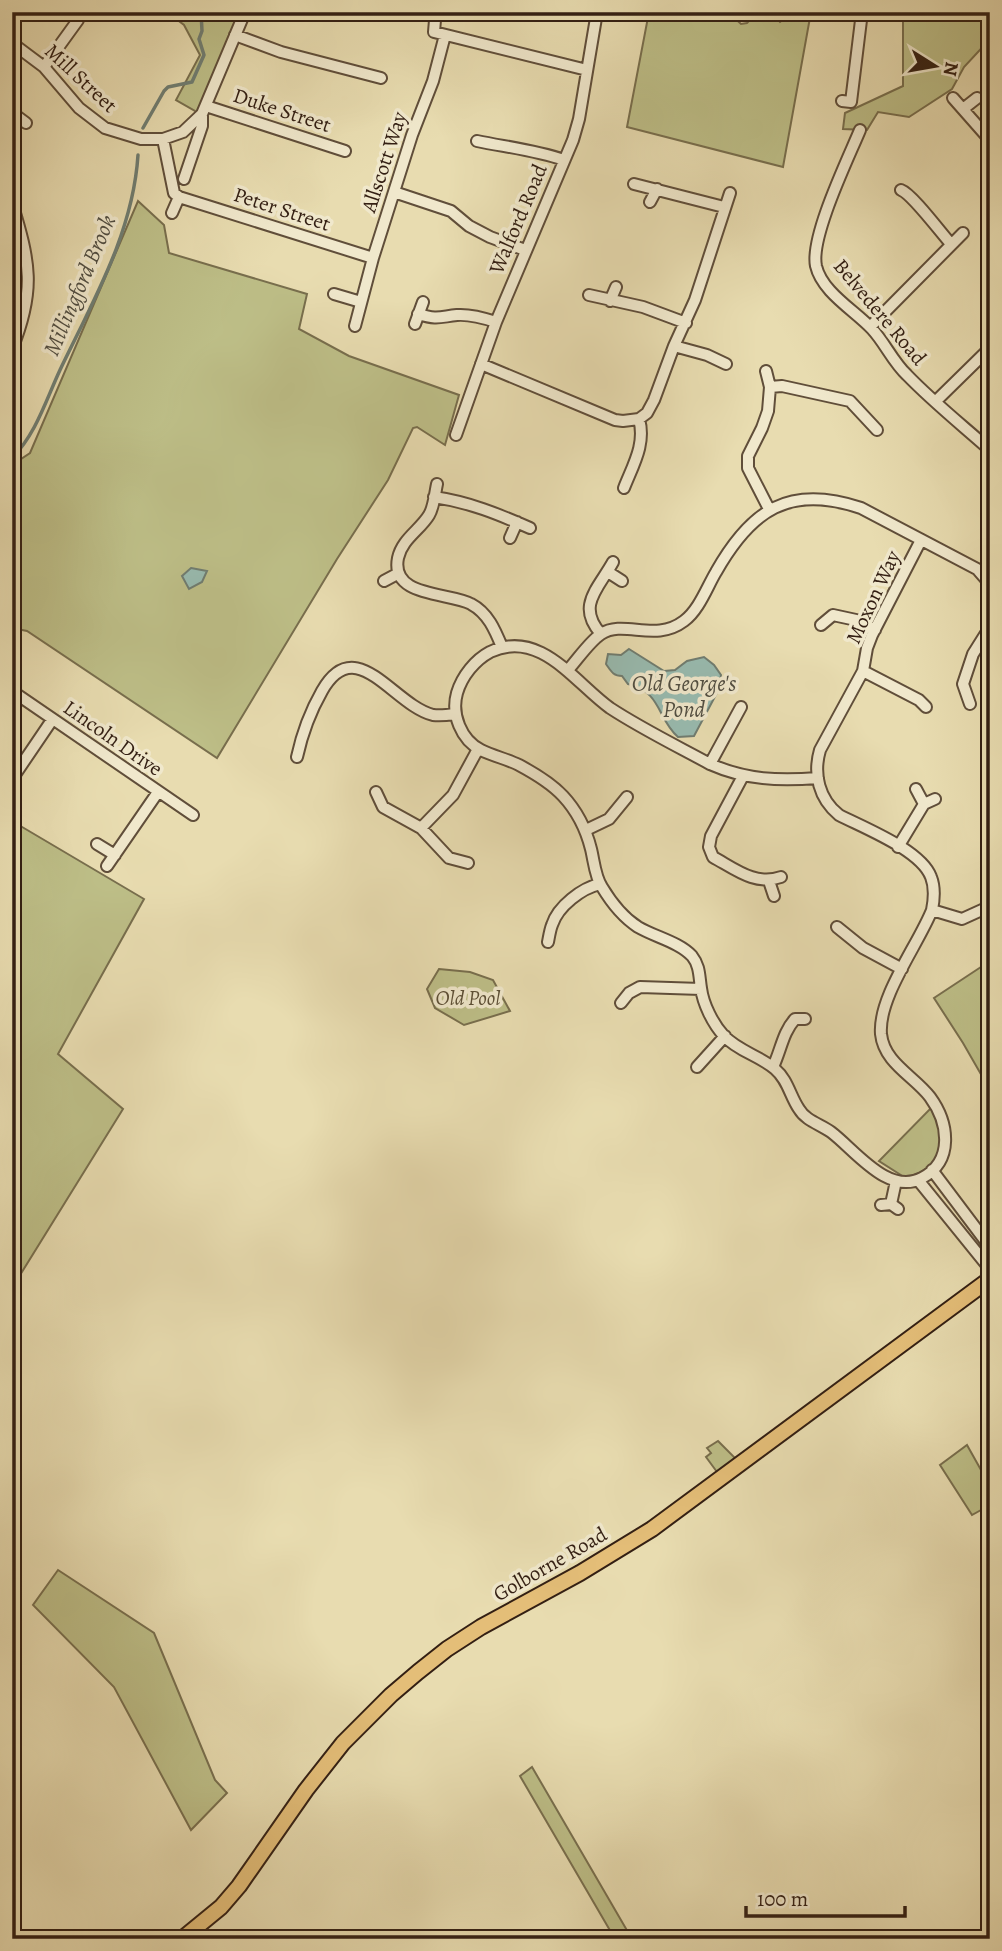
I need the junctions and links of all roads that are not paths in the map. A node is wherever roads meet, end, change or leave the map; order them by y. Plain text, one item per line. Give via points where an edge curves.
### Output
1 (245, 12) edge
2 (597, 12) edge
3 (862, 12) edge
4 (78, 20) dead end
5 (435, 20) dead end
6 (235, 35) junction
7 (445, 35) junction
8 (12, 43) edge
9 (44, 67) junction
10 (587, 69) junction
11 (381, 78) dead end
12 (953, 98) dead end
13 (977, 98) dead end
14 (851, 102) dead end
15 (963, 109) junction
16 (204, 110) junction
17 (13, 115) edge
18 (26, 123) dead end
19 (860, 130) dead end
20 (163, 139) junction
21 (990, 140) edge
22 (345, 151) dead end
23 (483, 155) dead end
24 (564, 160) junction
25 (184, 179) dead end
26 (634, 184) dead end
27 (657, 189) junction
28 (901, 190) dead end
29 (394, 192) junction
30 (730, 193) dead end
31 (179, 197) junction
32 (650, 202) dead end
33 (12, 203) edge
34 (724, 207) junction
35 (172, 213) dead end
36 (963, 233) dead end
37 (951, 244) junction
38 (526, 250) junction
39 (373, 258) junction
40 (616, 287) dead end
41 (334, 294) dead end
42 (589, 295) dead end
43 (610, 301) junction
44 (361, 302) junction
45 (423, 302) dead end
46 (496, 322) junction
47 (685, 323) junction
48 (355, 326) dead end
49 (870, 327) junction
50 (674, 346) junction
51 (990, 348) edge
52 (12, 349) edge
53 (481, 364) junction
54 (726, 364) dead end
55 (766, 371) dead end
56 (770, 387) junction
57 (936, 401) junction
58 (639, 419) junction
59 (877, 430) dead end
60 (456, 435) dead end
61 (990, 450) edge
62 (437, 484) dead end
63 (624, 488) dead end
64 (434, 498) junction
65 (769, 509) junction
66 (517, 522) junction
67 (530, 528) dead end
68 (510, 538) dead end
69 (921, 540) junction
70 (399, 573) junction
71 (622, 580) dead end
72 (384, 581) dead end
73 (990, 584) edge
74 (821, 625) dead end
75 (990, 627) edge
76 (875, 630) junction
77 (601, 634) junction
78 (502, 647) junction
79 (568, 670) junction
80 (863, 671) junction
81 (12, 691) edge
82 (970, 704) dead end
83 (741, 707) dead end
84 (926, 708) dead end
85 (455, 714) junction
86 (52, 720) junction
87 (478, 749) junction
88 (297, 757) dead end
89 (710, 764) junction
90 (13, 775) edge
91 (743, 776) junction
92 (818, 778) junction
93 (916, 789) dead end
94 (158, 792) junction
95 (376, 792) dead end
96 (627, 797) dead end
97 (192, 815) dead end
98 (421, 828) junction
99 (586, 830) junction
100 (97, 844) dead end
101 (898, 847) junction
102 (115, 855) junction
103 (468, 863) dead end
104 (107, 866) dead end
105 (780, 877) dead end
106 (769, 881) junction
107 (600, 884) junction
108 (774, 896) dead end
109 (984, 909) dead end
110 (932, 910) junction
111 (858, 926) dead end
112 (837, 927) dead end
113 (851, 936) junction
114 (548, 942) dead end
115 (902, 969) junction
116 (701, 989) junction
117 (621, 1003) dead end
118 (788, 1009) dead end
119 (725, 1036) junction
120 (697, 1067) dead end
121 (773, 1067) junction
122 (932, 1170) junction
123 (918, 1180) junction
124 (896, 1181) junction
125 (890, 1206) dead end
126 (990, 1247) edge
127 (990, 1269) edge
128 (990, 1279) edge
129 (182, 1939) edge

1 - 6 street
2 - 10 street, Walford Road
3 - 14 street
4 - 9 street
5 - 7 street via 433,32
6 - 11 street
6 - 16 street
7 - 10 street
7 - 29 street, Allscott Way
8 - 9 street, Mill Street
9 - 20 street, Mill Street via 79,108 106,128 141,139
10 - 24 street, Walford Road via 579,120
12 - 15 street
13 - 15 street
15 - 21 street
16 - 20 street via 183,132
16 - 22 street, Duke Street
16 - 25 street
17 - 18 street
19 - 49 street, Belvedere Road via 821,229 815,263 831,290
20 - 31 street via 174,193
23 - 24 street via 481,142 540,151
24 - 38 street, Walford Road
26 - 27 street
27 - 32 street
27 - 34 street
28 - 37 street
29 - 38 street via 450,211 490,237
29 - 39 street, Allscott Way
30 - 34 street
31 - 35 street
31 - 39 street, Peter Street
33 - 52 street via 30,275 27,306
34 - 47 street
36 - 37 street
37 - 49 street
38 - 46 street, Walford Road
39 - 44 street, Allscott Way
40 - 43 street
41 - 44 street
42 - 43 street
43 - 47 street via 643,307
44 - 48 street, Allscott Way
45 - 46 street via 417,319 457,315
46 - 53 street, Walford Road
47 - 50 street
49 - 57 street, Belvedere Road via 905,373
50 - 54 street
50 - 58 street via 654,400
51 - 57 street
53 - 58 street via 615,420
53 - 60 street, Walford Road
55 - 56 street
56 - 59 street via 858,402
56 - 65 street via 768,411 748,456 748,468
57 - 61 street, Belvedere Road
58 - 63 street via 641,444
62 - 64 street
64 - 66 street via 461,501
64 - 70 street via 430,514 401,550
65 - 69 street via 802,500 841,501
65 - 77 street via 733,542 692,612 676,626
66 - 67 street
66 - 68 street
69 - 73 street via 977,569
69 - 76 street, Moxon Way
70 - 72 street
70 - 78 street via 422,593 472,604 492,625
71 - 77 street via 610,567 589,604 588,613
74 - 76 street via 833,615
75 - 82 street via 973,654 963,684
76 - 80 street, Moxon Way
77 - 79 street
78 - 79 street via 518,645 539,652
78 - 85 street via 481,657 464,676
79 - 89 street via 609,706
80 - 84 street, Moxon Way via 915,692
80 - 92 street, Moxon Way via 820,750
81 - 86 street, Lincoln Drive
83 - 89 street via 726,723
85 - 87 street via 463,734
85 - 88 street via 434,715 376,677 344,667 331,674 295,739
86 - 90 street
86 - 94 street, Lincoln Drive
87 - 98 street via 453,795
87 - 99 street via 545,781 561,794
89 - 91 street
91 - 92 street
91 - 106 street via 709,847 713,857 756,880
92 - 101 street via 829,807
93 - 101 street via 929,801
94 - 97 street, Lincoln Drive
94 - 102 street
95 - 98 street via 383,807
96 - 99 street via 609,819
98 - 103 street via 449,858
99 - 107 street
100 - 102 street
101 - 110 street via 924,865 932,878
102 - 104 street
105 - 106 street
106 - 108 street
107 - 114 street via 587,887 568,903 552,924
107 - 116 street via 638,927 691,955 699,969
109 - 110 street via 962,924
110 - 115 street
111 - 113 street
112 - 113 street
113 - 115 street via 863,948
115 - 122 street via 890,994 881,1033 885,1049 939,1113 946,1149
116 - 117 street via 640,986
116 - 119 street
118 - 121 street via 800,1019 786,1029
119 - 120 street
119 - 121 street
121 - 124 street via 785,1080 799,1111
122 - 123 street
122 - 126 street
123 - 124 street
123 - 127 street
124 - 125 street
128 - 129 main road, Golborne Road via 652,1529 481,1627 418,1672 343,1743 239,1886

